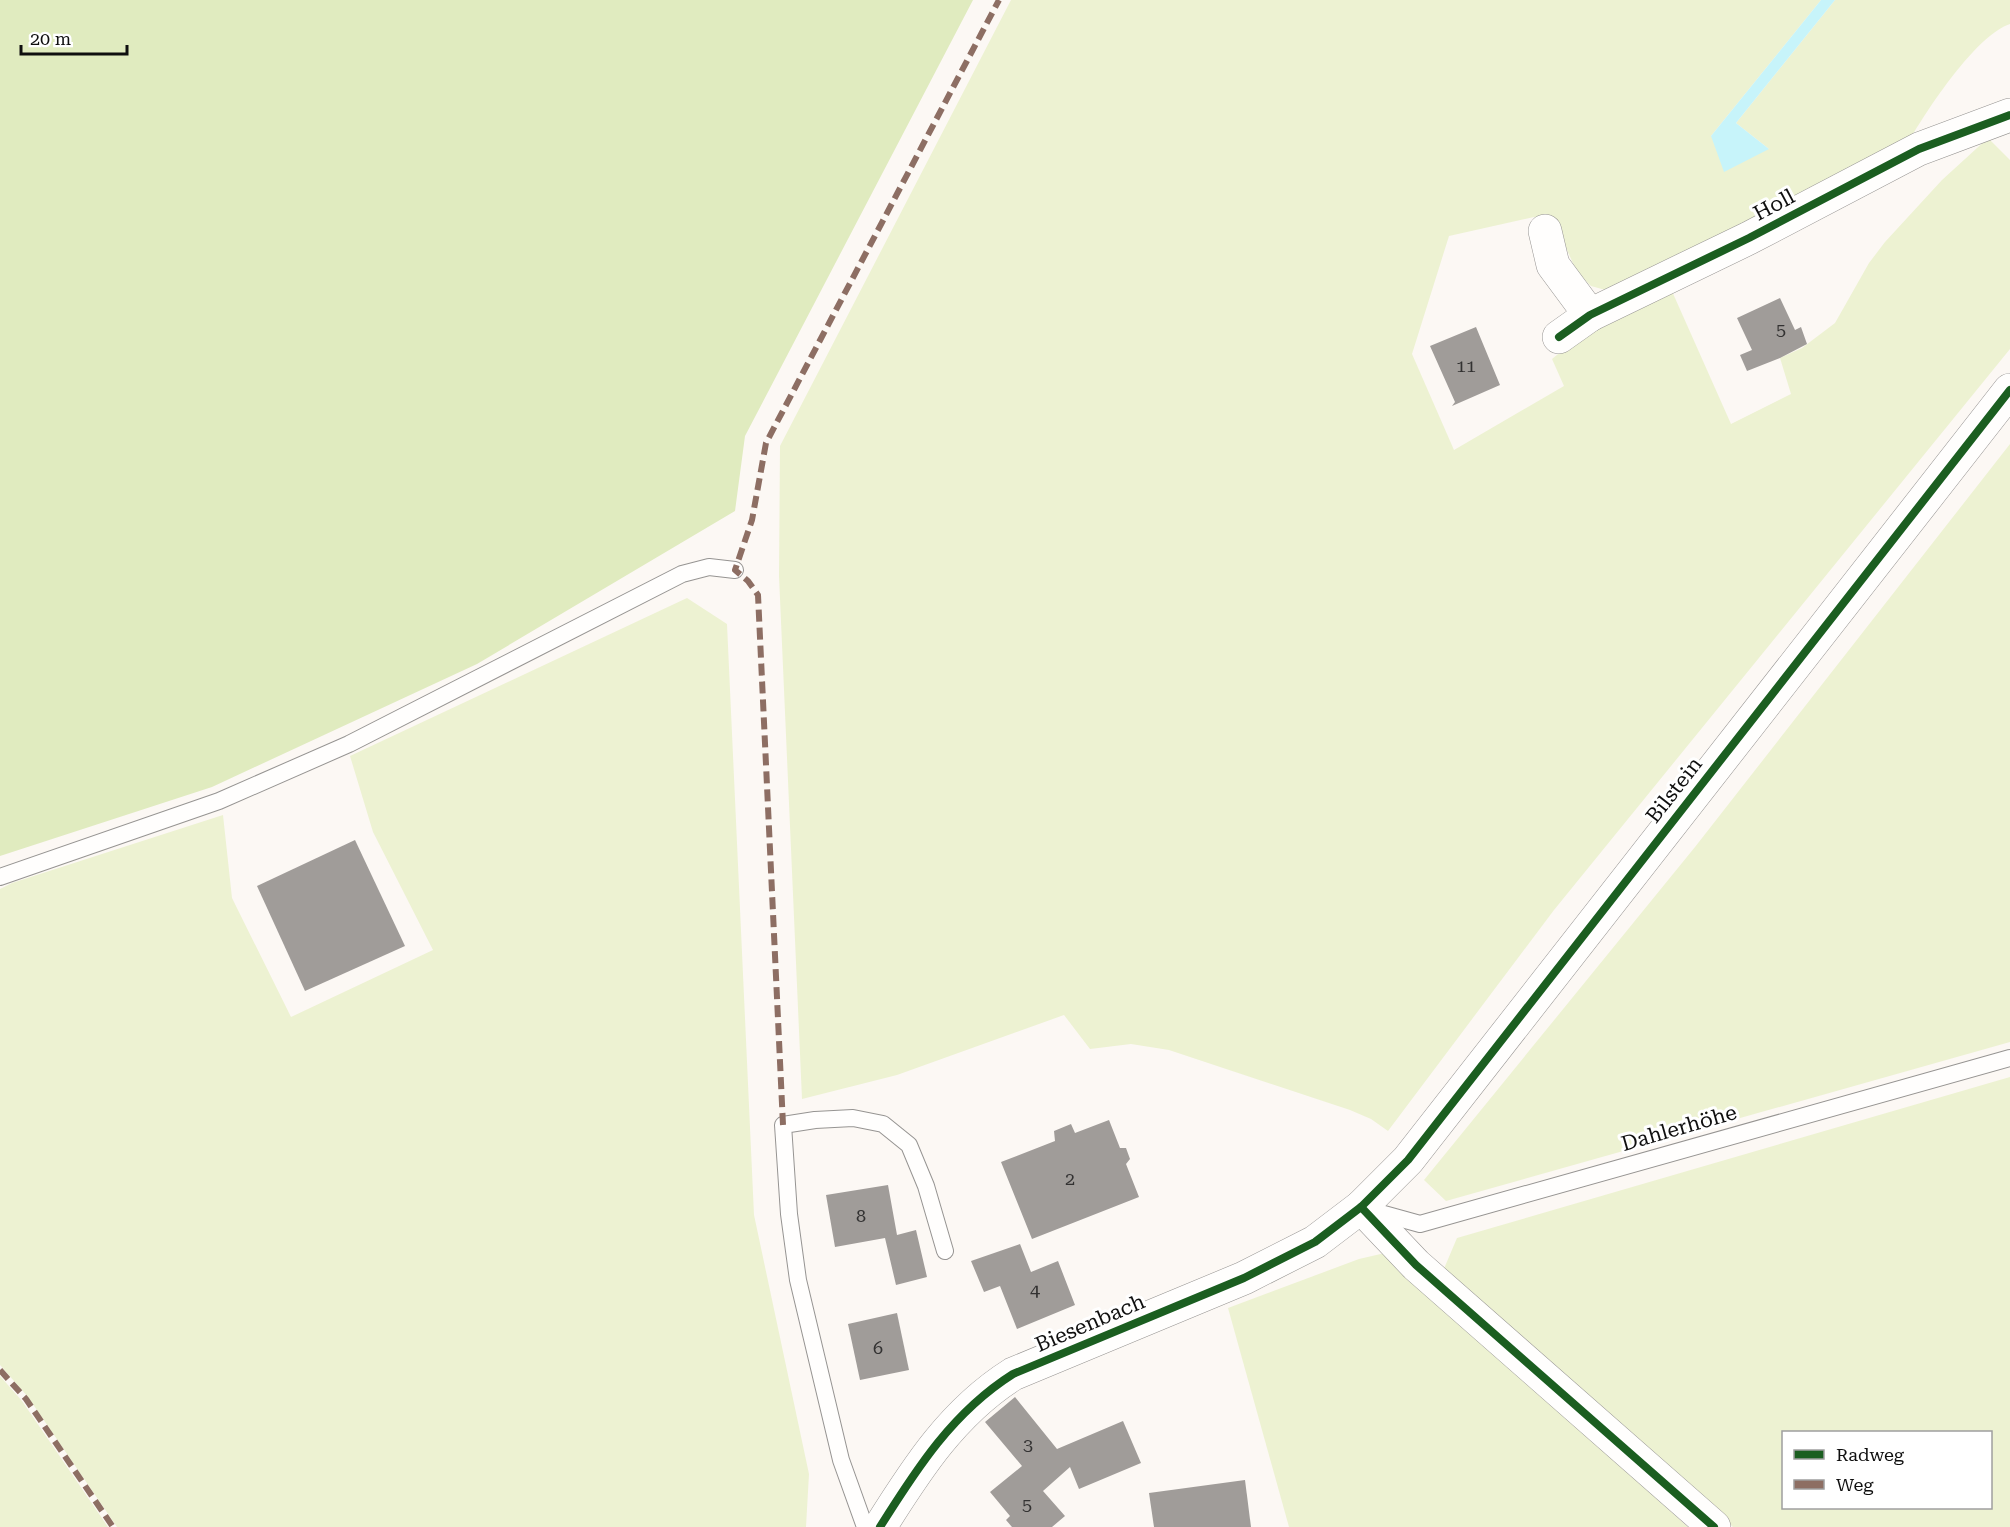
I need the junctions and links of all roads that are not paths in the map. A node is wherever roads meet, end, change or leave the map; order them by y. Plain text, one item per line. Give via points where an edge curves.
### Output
1 (2010, 115) edge
2 (1545, 231) dead end
3 (1590, 315) junction
4 (1559, 337) dead end
5 (2010, 390) edge
6 (735, 570) dead end
7 (0, 877) edge
8 (2010, 1058) edge
9 (1361, 1208) junction
10 (945, 1251) dead end
11 (865, 1527) edge
12 (880, 1527) edge
13 (1714, 1527) edge

1 - 3 street, Holl via 1918,149 1749,238
2 - 3 street via 1552,265
3 - 4 street, Holl
5 - 9 street, Bilstein via 1408,1160
6 - 7 lane via 709,567 682,574 339,749 219,801
8 - 9 lane, Dahlerhöhe via 1420,1224
9 - 12 street, Biesenbach via 1315,1242 1244,1278 1013,1374 988,1390 920,1464
9 - 13 street via 1416,1265
10 - 11 lane via 909,1145 884,1124 853,1118 783,1125 798,1280 841,1460

